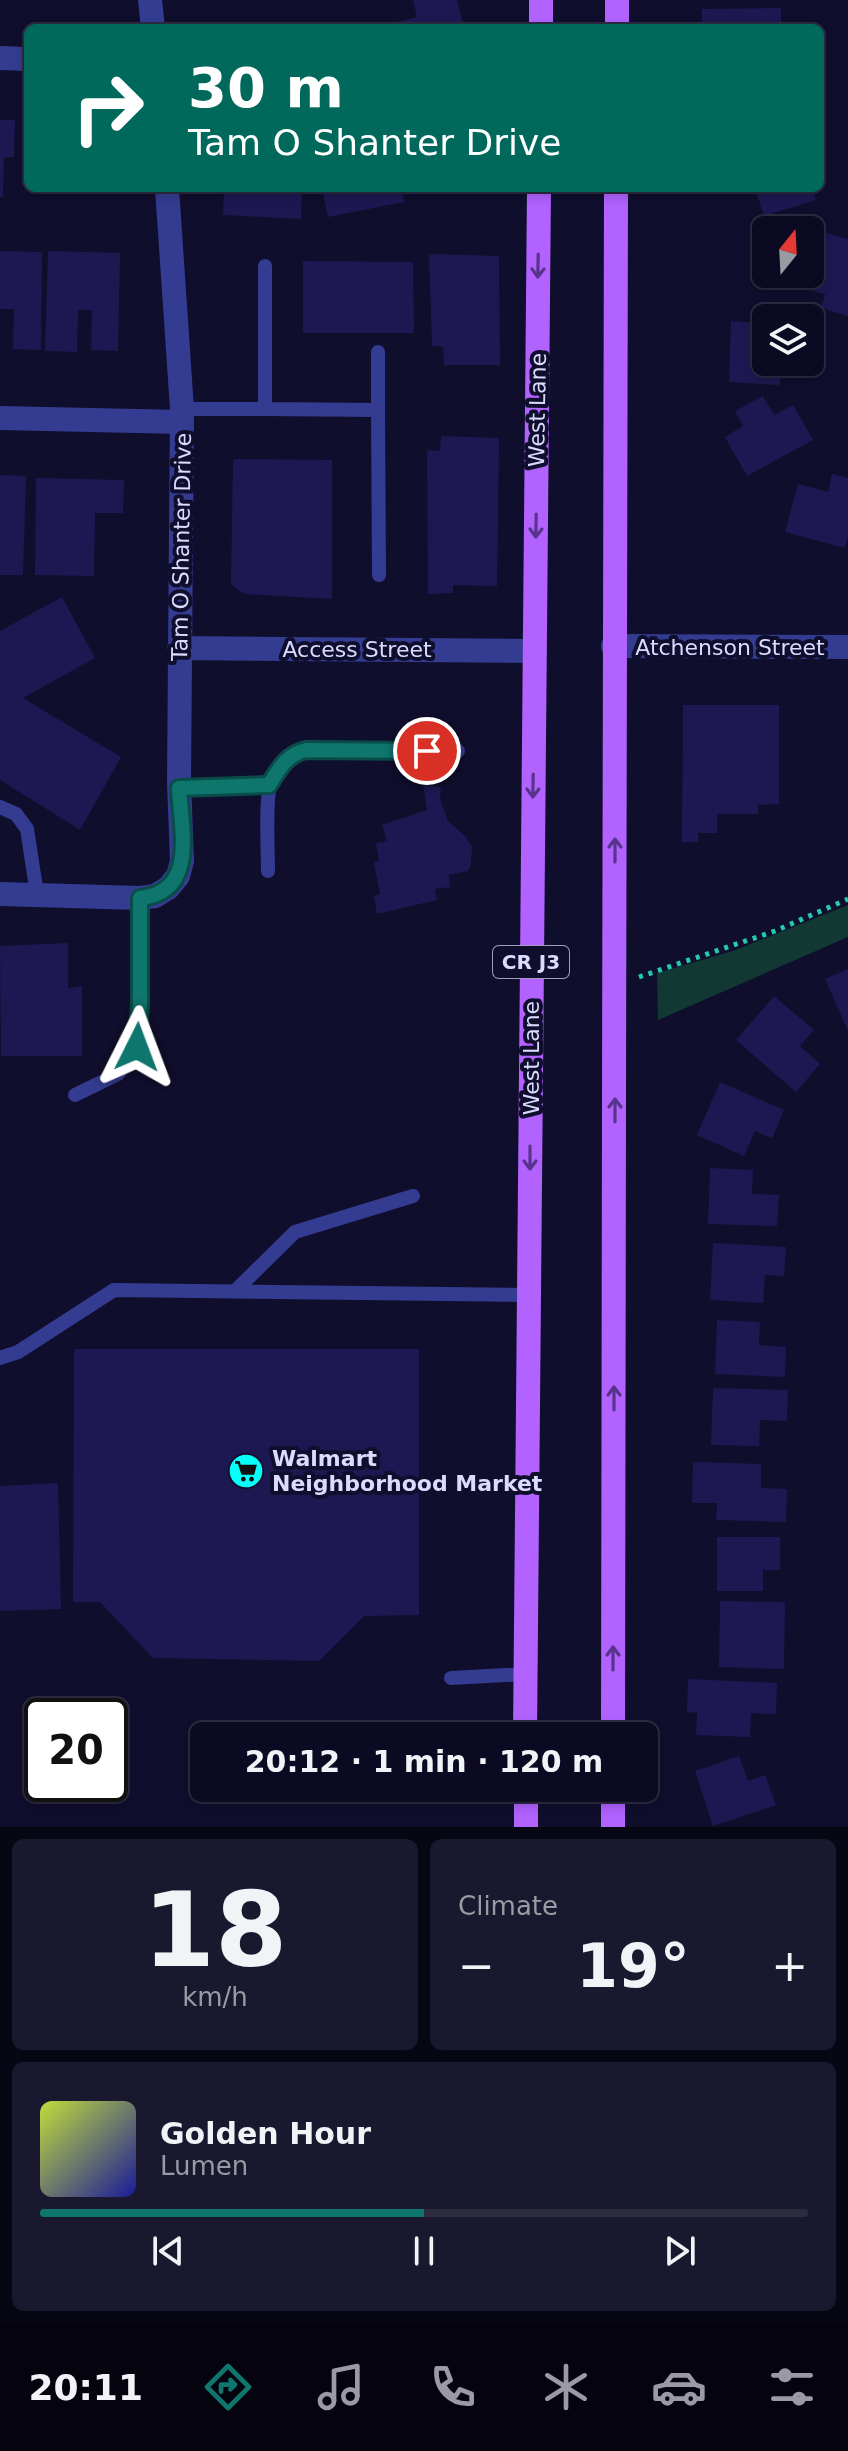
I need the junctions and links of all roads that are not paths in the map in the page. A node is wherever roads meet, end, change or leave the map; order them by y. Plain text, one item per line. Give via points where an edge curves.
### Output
1 (150, 0) edge
2 (541, 0) edge
3 (617, 0) edge
4 (153, 24) edge
5 (541, 24) edge
6 (617, 24) edge
7 (0, 58) edge
8 (24, 59) edge
9 (167, 192) edge
10 (539, 192) edge
11 (616, 192) edge
12 (265, 266) dead end
13 (378, 352) dead end
14 (265, 409) junction
15 (378, 410) junction
16 (182, 415) junction
17 (0, 418) edge
18 (379, 575) dead end
19 (613, 646) junction
20 (848, 647) edge
21 (179, 648) junction
22 (535, 651) junction
23 (458, 751) dead end
24 (269, 785) junction
25 (179, 788) junction
26 (0, 807) edge
27 (268, 871) dead end
28 (0, 894) edge
29 (37, 894) junction
30 (148, 897) junction
31 (75, 1095) dead end
32 (413, 1196) dead end
33 (235, 1291) junction
34 (529, 1295) junction
35 (0, 1358) edge
36 (525, 1674) junction
37 (451, 1678) dead end
38 (525, 1722) edge
39 (613, 1722) edge
40 (526, 1802) edge
41 (613, 1802) edge
42 (526, 1827) edge
43 (613, 1827) edge

1 - 4 street
2 - 5 main road
3 - 6 main road
7 - 8 street
9 - 16 street, Tam O Shanter Drive
10 -> 22 main road, West Lane / CR J3
11 - 19 main road
12 - 14 lane
13 - 15 lane
14 - 15 lane
14 - 16 lane
15 - 18 lane
16 - 17 street
16 - 21 street, Tam O Shanter Drive
19 - 20 street, Atchenson Street
39 -> 19 main road
21 - 22 street, Access Street
21 - 25 street, Tam O Shanter Drive
22 -> 34 main road, West Lane / CR J3
23 - 24 lane via 306,750 294,753
24 - 25 lane
24 - 27 lane
25 - 30 street, Tam O Shanter Drive via 178,876 168,888
26 - 29 lane via 16,814 27,829
28 - 29 street
29 - 30 street
30 - 31 lane via 137,1047 118,1074
32 - 33 lane via 295,1232
33 - 34 lane
33 - 35 lane via 114,1290 18,1352
34 - 36 main road, West Lane / CR J3
36 - 37 lane
36 - 38 main road, West Lane / CR J3
40 - 42 main road
41 - 43 main road

